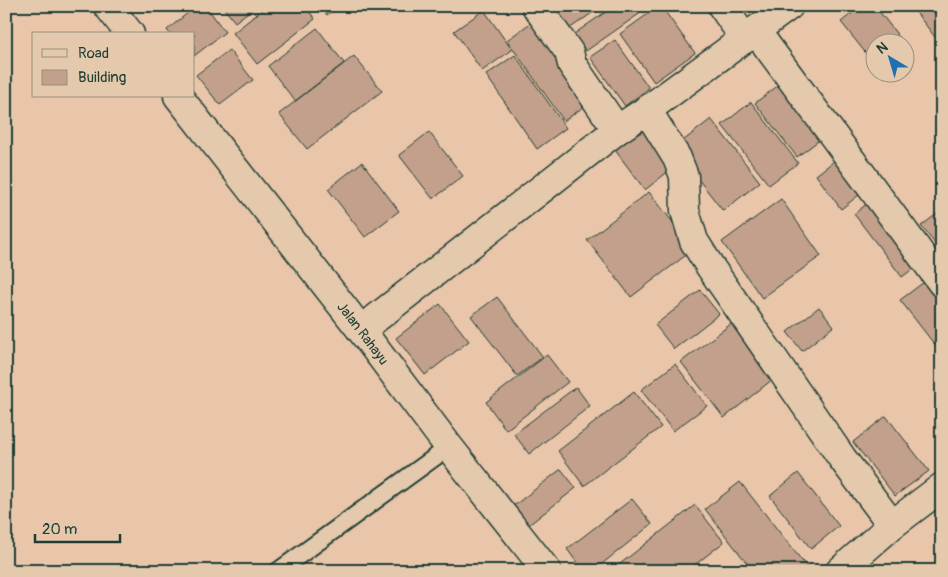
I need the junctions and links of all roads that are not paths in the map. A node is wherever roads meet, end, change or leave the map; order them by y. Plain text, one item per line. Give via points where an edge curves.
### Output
1 (108, 6) edge
2 (536, 6) edge
3 (722, 6) edge
4 (789, 6) edge
5 (128, 32) edge
6 (750, 35) junction
7 (180, 98) edge
8 (647, 110) junction
9 (617, 130) junction
10 (942, 283) edge
11 (361, 330) junction
12 (449, 447) junction
13 (942, 487) edge
14 (892, 525) junction
15 (278, 571) edge
16 (547, 571) edge
17 (840, 571) edge

1 - 5 street
2 - 9 street
3 - 6 street
4 - 6 street
6 - 8 street
6 - 10 street
7 - 11 street, Jalan Rahayu
8 - 9 street
8 - 14 street via 684,176 685,211 694,241 831,442
9 - 11 street
11 - 12 street, Jalan Rahayu
12 - 15 lane
12 - 16 street, Jalan Rahayu
13 - 14 street
14 - 17 street

